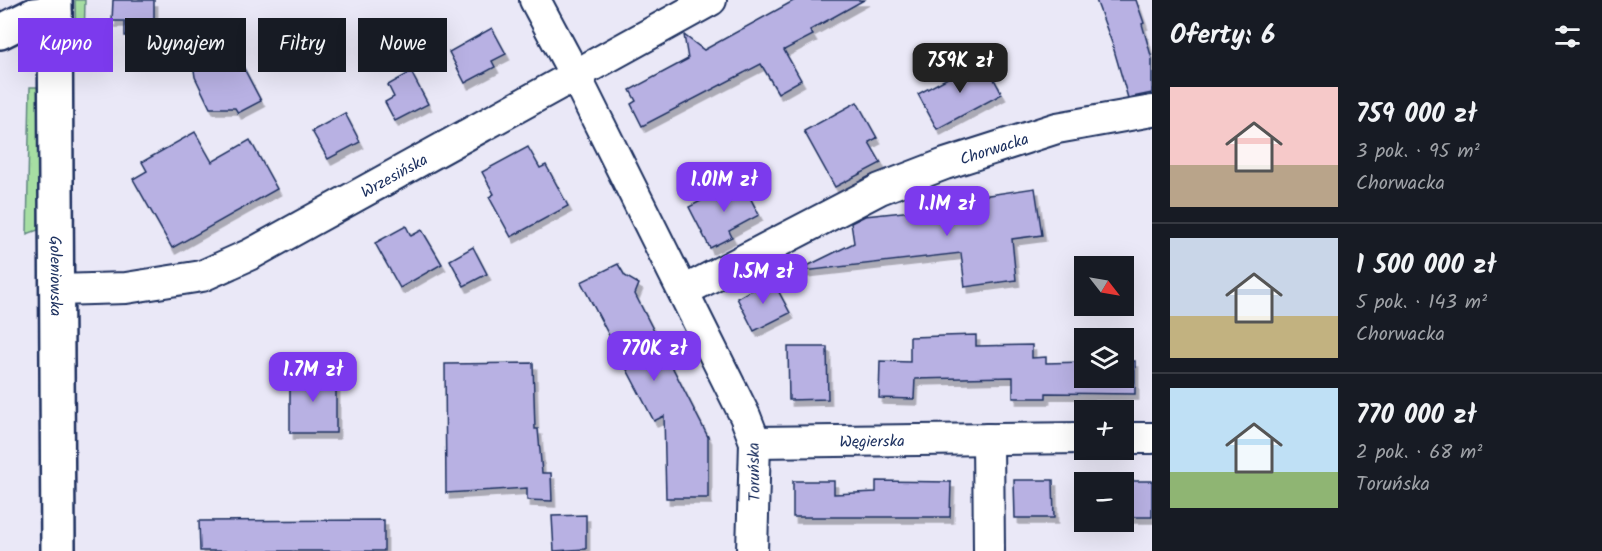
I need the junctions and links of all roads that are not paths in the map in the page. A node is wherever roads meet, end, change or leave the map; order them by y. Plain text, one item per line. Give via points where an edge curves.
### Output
1 (535, 0) edge
2 (711, 0) edge
3 (55, 7) edge
4 (0, 32) edge
5 (575, 75) junction
6 (1152, 111) edge
7 (57, 290) junction
8 (684, 291) junction
9 (1074, 438) edge
10 (1134, 438) edge
11 (1152, 438) edge
12 (988, 440) junction
13 (755, 442) junction
14 (58, 551) edge
15 (752, 551) edge
16 (989, 551) edge

1 - 5 street, Toruńska
2 - 5 street, Wrzesińska
3 - 4 street
3 - 7 street, Goleniowska
5 - 7 street, Wrzesińska via 251,254 201,276 126,288
5 - 8 street, Toruńska
6 - 8 street, Chorwacka via 1016,140 923,172 871,194
7 - 14 street, Goleniowska
8 - 13 street, Toruńska
9 - 12 street, Węgierska
10 - 11 street
12 - 13 street, Węgierska
12 - 16 street
13 - 15 street, Toruńska

